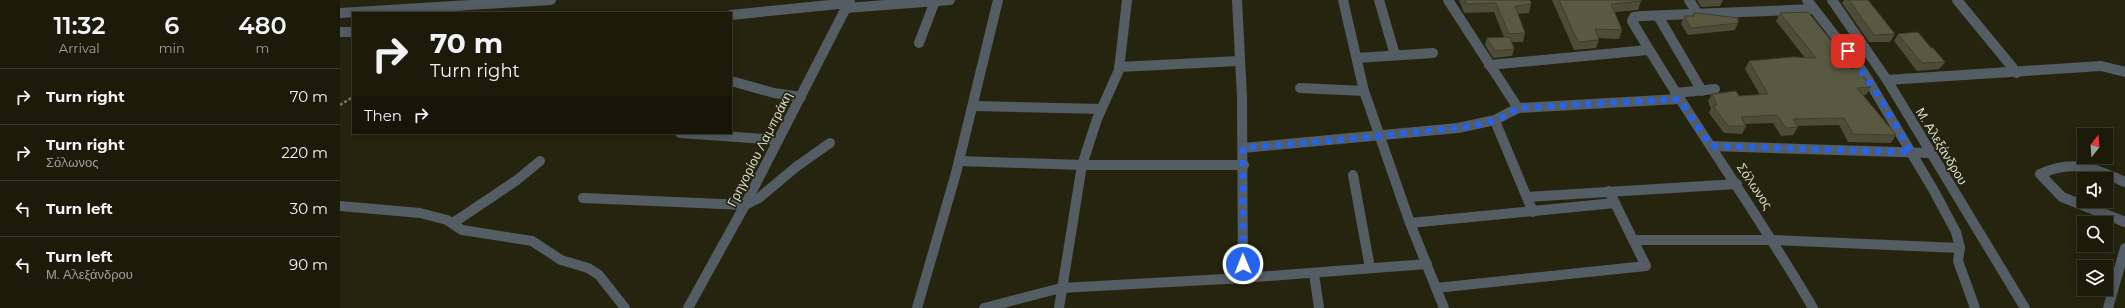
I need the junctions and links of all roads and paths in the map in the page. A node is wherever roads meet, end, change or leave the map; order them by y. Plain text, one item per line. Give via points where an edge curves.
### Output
1 (551, 0) edge
2 (950, 0) edge
3 (998, 0) edge
4 (1126, 0) edge
5 (1237, 0) edge
6 (1342, 0) edge
7 (1380, 0) edge
8 (1448, 0) edge
9 (1689, 0) edge
10 (1807, 0) edge
11 (1832, 0) edge
12 (1957, 0) edge
13 (935, 1) junction
14 (848, 4) edge
15 (1814, 9) junction
16 (352, 12) edge
17 (356, 12) edge
18 (340, 13) edge
19 (1698, 14) junction
20 (732, 15) edge
21 (1658, 16) junction
22 (340, 32) edge
23 (352, 32) edge
24 (919, 43) dead end
25 (1648, 50) junction
26 (1433, 53) dead end
27 (1395, 55) junction
28 (1357, 58) junction
29 (1239, 61) junction
30 (1489, 65) junction
31 (1119, 67) junction
32 (2125, 72) edge
33 (2017, 73) junction
34 (1887, 80) junction
35 (732, 81) edge
36 (1300, 88) dead end
37 (1715, 90) dead end
38 (1364, 91) junction
39 (1702, 91) junction
40 (1677, 96) junction
41 (801, 97) junction
42 (352, 98) edge
43 (340, 105) edge
44 (973, 106) junction
45 (1518, 108) junction
46 (1101, 109) junction
47 (1495, 121) junction
48 (694, 134) edge
49 (1380, 137) junction
50 (778, 140) junction
51 (830, 143) dead end
52 (1711, 146) junction
53 (1243, 148) junction
54 (1911, 152) junction
55 (1930, 153) junction
56 (540, 161) dead end
57 (959, 161) junction
58 (1082, 165) junction
59 (1244, 165) junction
60 (1353, 175) dead end
61 (2125, 182) edge
62 (1737, 184) junction
63 (1609, 190) junction
64 (1527, 197) junction
65 (582, 198) dead end
66 (1614, 203) junction
67 (745, 205) junction
68 (340, 206) edge
69 (1534, 212) junction
70 (2125, 222) edge
71 (453, 223) junction
72 (1410, 223) junction
73 (1633, 240) junction
74 (1774, 240) junction
75 (1960, 248) junction
76 (2125, 248) edge
77 (1427, 264) junction
78 (1370, 268) junction
79 (1314, 274) junction
80 (1243, 278) junction
81 (1061, 288) junction
82 (1436, 288) junction
83 (625, 308) edge
84 (688, 308) edge
85 (917, 308) edge
86 (984, 308) edge
87 (1059, 308) edge
88 (1318, 308) edge
89 (1444, 308) edge
90 (1813, 308) edge
91 (1975, 308) edge
92 (2025, 308) edge
93 (2108, 308) edge

1 - 17 street
2 - 13 street
3 - 44 street
4 - 31 street
5 - 29 street
6 - 28 street
7 - 27 street
8 - 30 street
9 - 19 street
10 - 15 street
11 - 34 street, Μ. Αλεξάνδρου
12 - 33 street
13 - 14 street
13 - 24 street
14 - 20 street
14 - 41 street, Γρηγορίου Λαμπράκη
15 - 19 street
15 - 54 street via 1864,73
16 - 18 street
19 - 21 street
21 - 25 street, Σόλωνος via 1634,17 1632,21
21 - 39 street
22 - 23 street
25 - 30 street
25 - 40 street, Σόλωνος
26 - 27 street
27 - 28 street
28 - 38 street
29 - 31 street
29 - 53 street
30 - 45 street
31 - 46 street via 1116,80
32 - 33 street via 2101,66
33 - 34 street
34 - 55 street, Μ. Αλεξάνδρου
35 - 41 street via 767,93
36 - 38 street
37 - 39 street
38 - 49 street
39 - 40 street
40 - 45 street
40 - 52 street, Σόλωνος
41 - 50 street, Γρηγορίου Λαμπράκη
42 - 43 path
44 - 46 street
44 - 57 street
45 - 47 street
46 - 58 street
47 - 49 street
47 - 64 street
48 - 50 street
49 - 53 street
49 - 72 street
50 - 67 street, Γρηγορίου Λαμπράκη
51 - 67 street via 759,198
52 - 54 street
52 - 62 street, Σόλωνος
53 - 59 street
54 - 55 street
54 - 75 street via 1956,232
55 - 92 street, Μ. Αλεξάνδρου
56 - 71 street via 517,180
57 - 58 street
57 - 85 street
58 - 59 street
58 - 81 street
59 - 80 street
60 - 78 street
61 - 70 street via 2084,164 2054,166 2040,174 2062,197
62 - 63 street
62 - 74 street, Σόλωνος
63 - 64 street
63 - 66 street
64 - 69 street
65 - 67 street
66 - 69 street
66 - 73 street
67 - 84 street, Γρηγορίου Λαμπράκη
68 - 71 street via 420,213 437,216
69 - 72 street
71 - 83 street via 462,230 532,241 561,260 588,268 599,275
72 - 77 street
73 - 74 street
73 - 82 street via 1646,266
74 - 75 street
74 - 90 street, Σόλωνος
75 - 91 street via 1958,261
76 - 93 street
77 - 78 street
77 - 82 street
78 - 79 street
79 - 80 street
79 - 88 street
80 - 81 street
81 - 86 street
81 - 87 street
82 - 89 street

